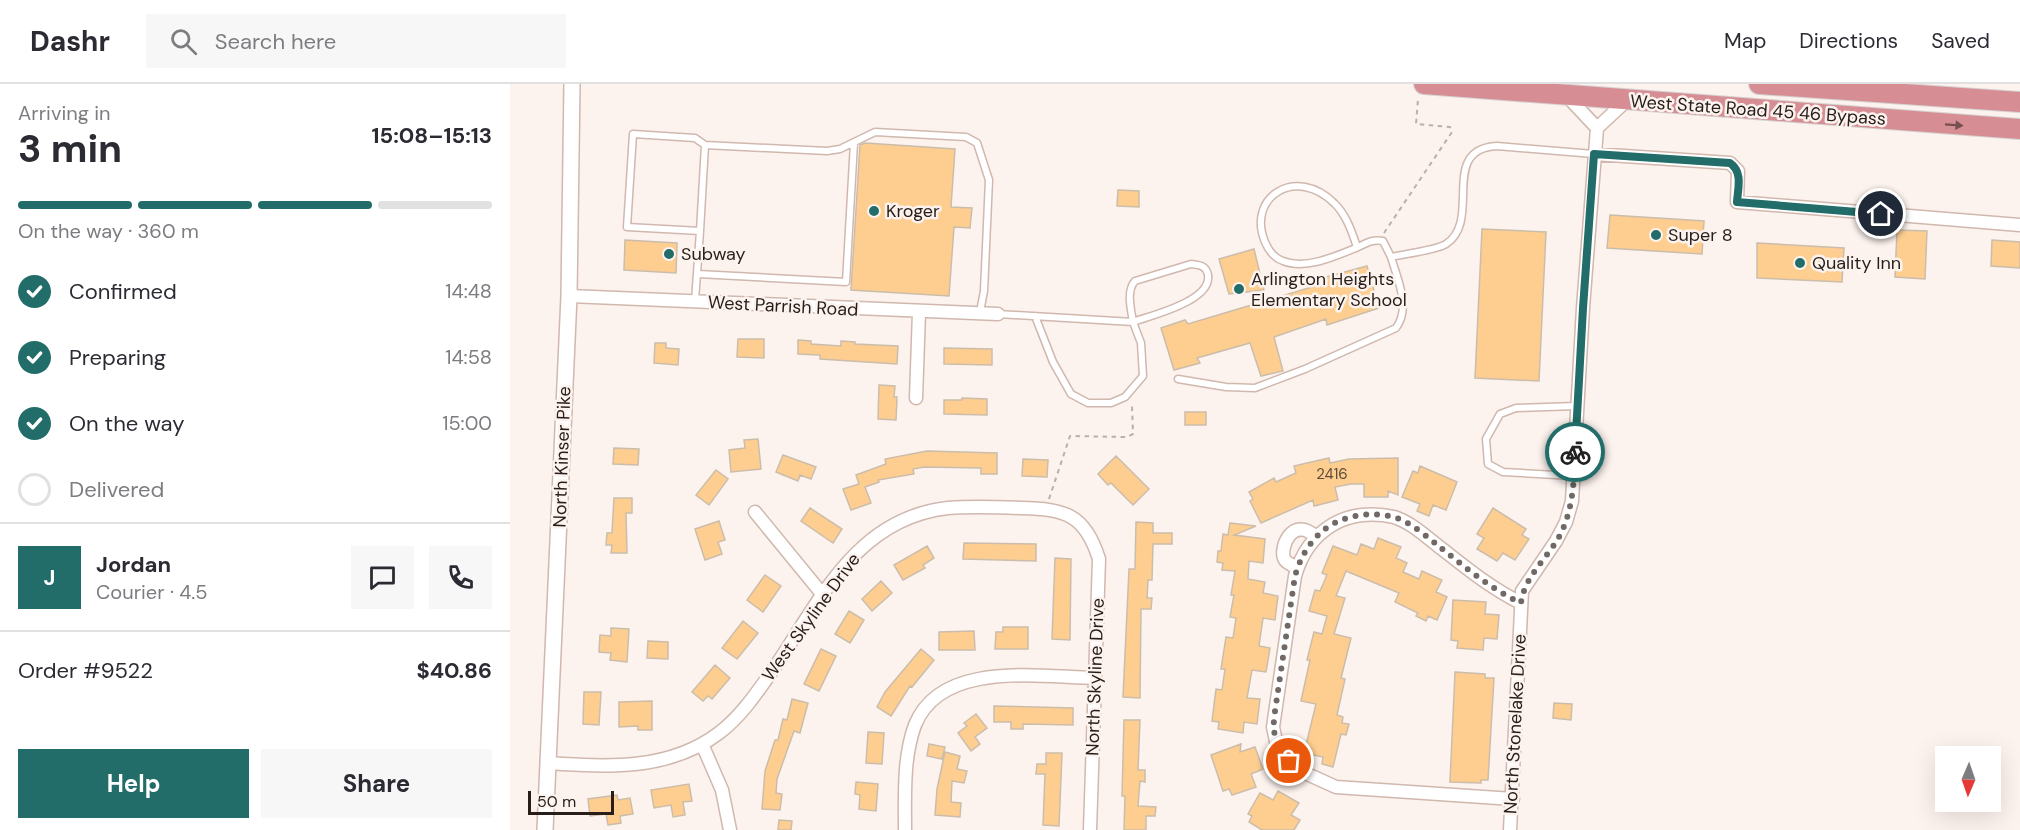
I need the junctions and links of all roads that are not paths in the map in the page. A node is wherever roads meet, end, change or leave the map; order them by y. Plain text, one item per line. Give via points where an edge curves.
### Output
1 (572, 84) edge
2 (1759, 84) edge
3 (1784, 86) junction
4 (1874, 88) edge
5 (1421, 89) edge
6 (1925, 90) edge
7 (1567, 96) junction
8 (1626, 100) junction
9 (2020, 102) edge
10 (1747, 109) junction
11 (1597, 128) junction
12 (2020, 129) edge
13 (854, 143) junction
14 (705, 145) junction
15 (1594, 154) junction
16 (2020, 225) edge
17 (700, 231) junction
18 (1357, 247) junction
19 (1391, 257) junction
20 (698, 274) junction
21 (569, 296) junction
22 (695, 302) junction
23 (920, 312) junction
24 (980, 312) junction
25 (998, 314) joint
26 (1035, 316) junction
27 (1133, 322) junction
28 (1178, 379) dead end
29 (916, 398) dead end
30 (1578, 406) junction
31 (1574, 476) junction
32 (755, 513) dead end
33 (1085, 528) joint
34 (1316, 537) junction
35 (1297, 568) junction
36 (823, 595) junction
37 (1521, 603) junction
38 (1094, 678) junction
39 (702, 744) junction
40 (549, 763) junction
41 (1513, 799) junction
42 (545, 830) edge
43 (730, 830) edge
44 (905, 830) edge
45 (1090, 830) edge
46 (1510, 830) edge

1 - 21 street, North Kinser Pike
2 - 3 highway, West State Road 45 46 Bypass
3 - 4 highway, West State Road 45 46 Bypass
3 - 10 highway via 1770,100
4 - 6 highway, West State Road 45 46 Bypass
5 - 7 highway, West State Road 45 46 Bypass
6 - 9 highway, West State Road 45 46 Bypass
7 - 8 highway, West State Road 45 46 Bypass
7 - 11 street
8 - 10 highway, West State Road 45 46 Bypass
8 - 11 street
10 -> 12 highway, West State Road 45 46 Bypass
11 - 15 street, North Stonelake Drive
13 - 14 lane via 827,151
13 - 20 lane via 846,282
13 - 24 lane via 875,132 966,138 977,143 988,180
14 - 17 lane
14 - 17 lane via 694,138 633,134 627,227
15 - 16 street via 1724,162 1736,167 1737,202
15 - 19 lane via 1497,146 1477,150 1465,166 1461,217 1452,238 1445,245
15 - 30 street, North Stonelake Drive
17 - 20 lane
18 - 18 lane via 1305,264 1282,261 1268,250 1260,231 1263,211 1286,186 1304,185 1334,203 1350,227
18 - 19 lane via 1374,239 1383,241
19 - 28 lane via 1405,307 1396,328 1255,388
20 - 22 lane
21 - 22 street, West Parrish Road
21 - 40 street, North Kinser Pike
22 - 23 street, West Parrish Road
23 - 24 street, West Parrish Road
23 - 29 street
24 - 25 street, West Parrish Road
25 - 26 lane
26 - 27 lane
26 - 27 lane via 1071,394 1088,403 1111,403 1125,397 1143,376 1141,343
27 - 27 lane via 1197,298 1206,288 1206,268 1191,264 1135,281 1130,293
30 - 31 street, North Stonelake Drive
30 - 31 lane via 1516,408 1500,414 1486,439 1488,464 1503,472
31 - 37 street, North Stonelake Drive via 1566,522 1522,591
32 - 36 street
33 - 36 street, West Skyline Drive via 1067,514 1045,509 948,508 904,520 882,531 860,548
33 - 38 street, North Skyline Drive via 1099,560
34 - 35 street via 1305,549
34 - 35 street via 1308,529 1293,531 1282,552 1285,560
34 - 37 street via 1340,520 1358,515 1396,518 1416,528 1483,581
35 - 41 street via 1274,718 1274,737 1282,755 1305,773 1336,788
36 - 39 street, West Skyline Drive via 746,707 719,734
37 - 41 street, North Stonelake Drive
38 - 44 street via 986,677 958,685 933,701 916,723 912,737
38 - 45 street, North Skyline Drive
39 - 40 street, West Skyline Drive via 676,756 640,764
39 - 43 street via 722,790
40 - 42 street, North Kinser Pike
41 - 46 street, North Stonelake Drive

